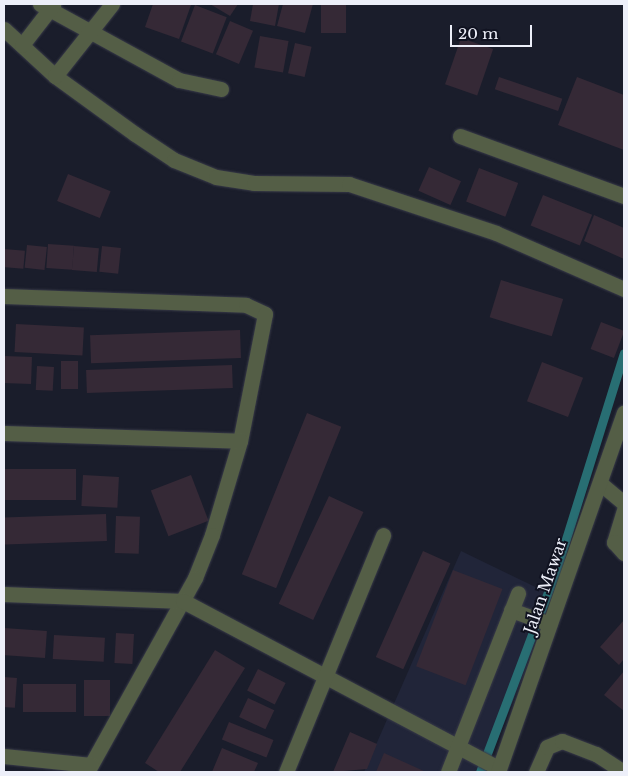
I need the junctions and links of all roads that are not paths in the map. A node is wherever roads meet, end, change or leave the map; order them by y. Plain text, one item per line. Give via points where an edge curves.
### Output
1 (112, 4) edge
2 (47, 6) edge
3 (4, 29) edge
4 (88, 34) junction
5 (22, 45) junction
6 (55, 76) junction
7 (221, 90) dead end
8 (460, 136) dead end
9 (624, 196) edge
10 (624, 289) edge
11 (4, 296) edge
12 (624, 412) edge
13 (4, 433) edge
14 (240, 441) junction
15 (601, 484) junction
16 (624, 503) edge
17 (624, 510) edge
18 (383, 535) dead end
19 (624, 553) edge
20 (518, 593) dead end
21 (4, 594) edge
22 (183, 601) junction
23 (517, 613) junction
24 (547, 623) junction
25 (326, 677) junction
26 (464, 751) junction
27 (4, 756) edge
28 (4, 761) edge
29 (89, 769) edge
30 (497, 769) edge
31 (286, 772) edge
32 (448, 772) edge
33 (536, 772) edge
34 (624, 772) edge

1 - 4 street
2 - 4 street
2 - 5 street
3 - 5 street
4 - 6 street
4 - 7 street via 179,80
5 - 6 street
6 - 10 street via 174,160 216,177 254,183 349,184 496,233
8 - 9 street
11 - 14 street via 258,307 265,324
12 - 15 street, Jalan Mawar
13 - 14 street
14 - 22 street via 212,535
15 - 16 street
15 - 24 street, Jalan Mawar
17 - 19 street via 614,542
18 - 25 street
20 - 23 street
21 - 22 street
22 - 25 street
22 - 29 street
23 - 24 street
23 - 26 street
24 - 30 street, Jalan Mawar
25 - 26 street
25 - 31 street
26 - 30 street
26 - 32 street
27 - 28 street
27 - 29 street
33 - 34 street via 547,747 562,741 596,754

